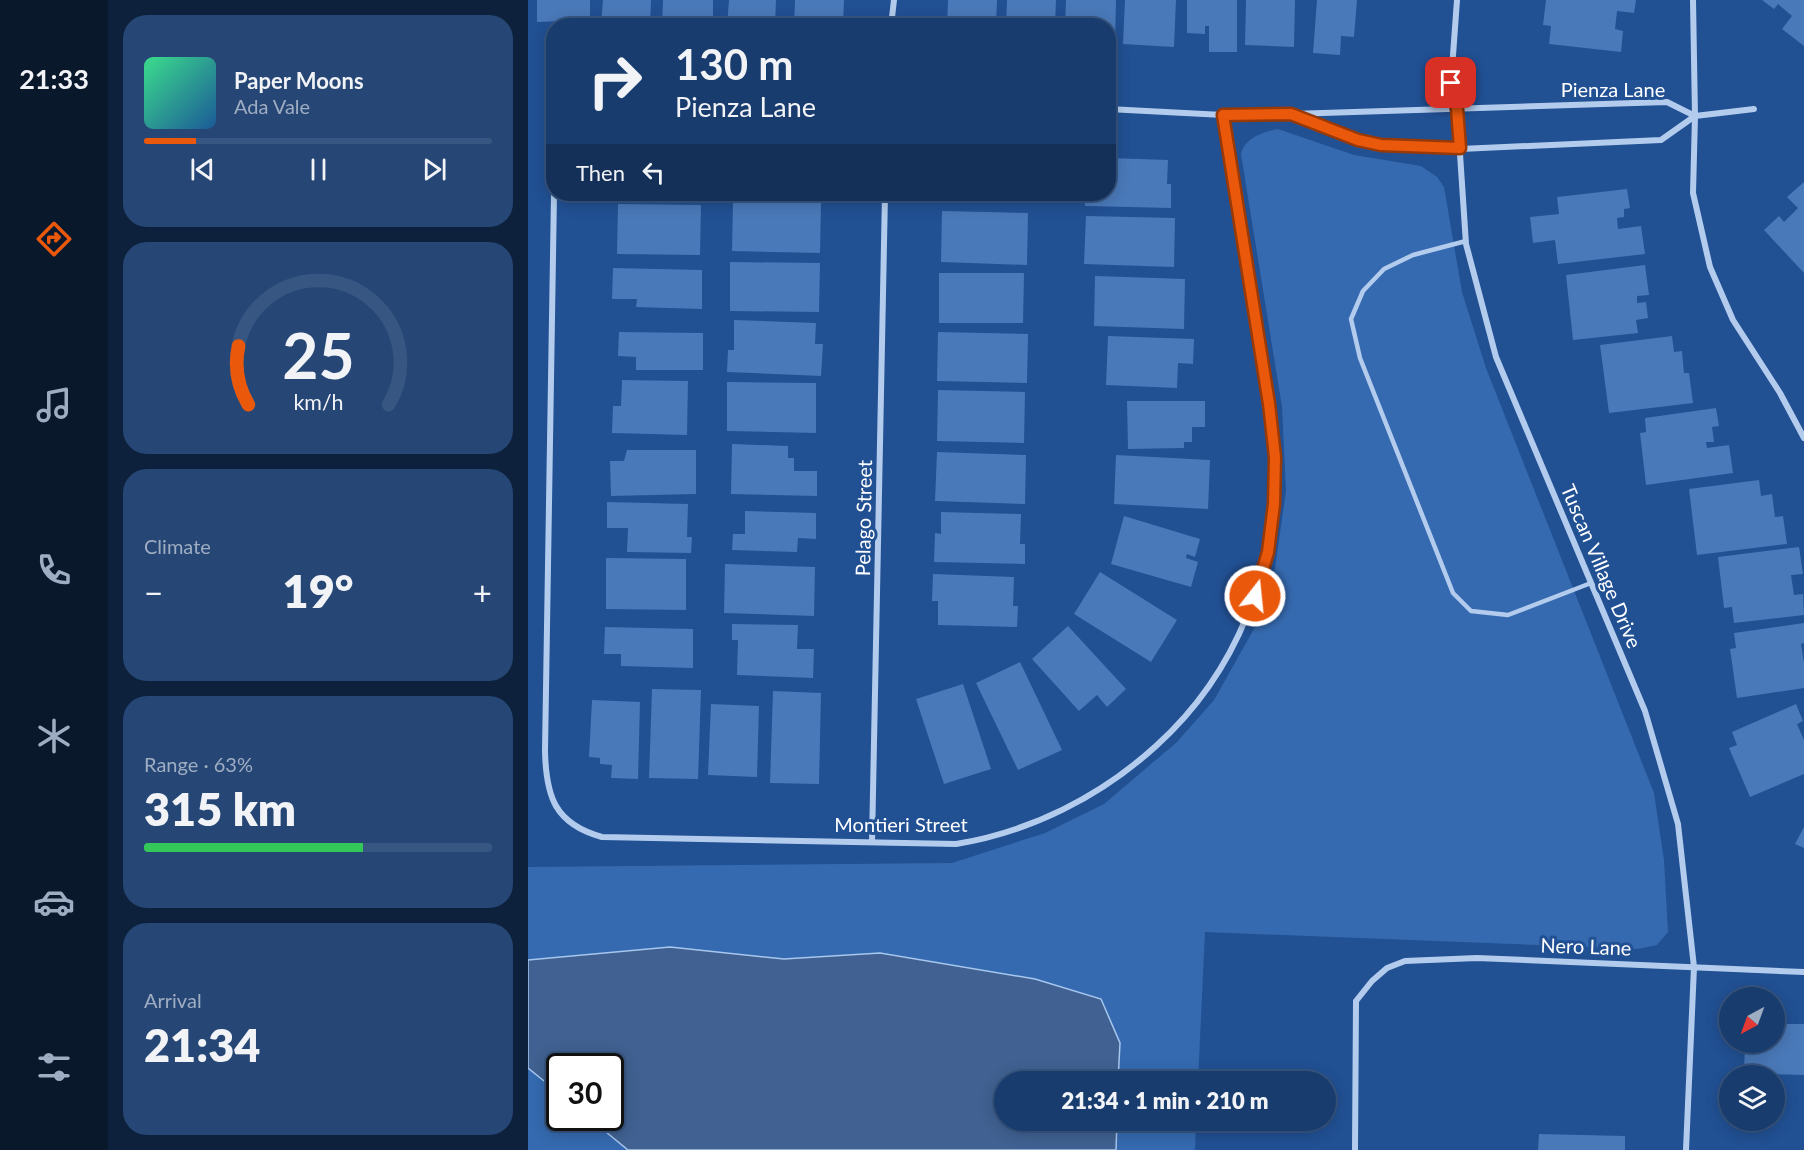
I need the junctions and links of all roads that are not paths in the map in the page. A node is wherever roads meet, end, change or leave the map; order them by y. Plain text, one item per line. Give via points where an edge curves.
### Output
1 (894, 0) edge
2 (1457, 0) edge
3 (1693, 0) edge
4 (892, 18) edge
5 (1116, 109) edge
6 (1457, 109) junction
7 (1754, 109) dead end
8 (1291, 114) junction
9 (1223, 115) junction
10 (1695, 116) junction
11 (1460, 148) junction
12 (554, 201) edge
13 (885, 201) edge
14 (1466, 240) junction
15 (1804, 438) edge
16 (1591, 583) junction
17 (872, 842) junction
18 (1694, 967) junction
19 (1804, 972) edge
20 (1356, 1150) edge
21 (1686, 1150) edge

1 - 4 street
2 - 6 street, Tuscan Village Drive via 1451,83
3 - 10 street
5 - 9 street, Pienza Lane
6 - 8 street, Pienza Lane
6 - 10 street, Pienza Lane via 1667,102
6 - 11 street, Tuscan Village Drive
7 - 10 street
8 - 9 street, Pienza Lane
8 - 11 street, Pienza Lane via 1381,145
9 - 17 street, Montieri Street via 1275,457 1268,552 1239,636 1197,705 1173,731 1143,759 1067,808 993,838 956,844
10 - 11 street, Pienza Lane via 1661,140
10 - 15 street via 1693,193 1710,267 1733,320
11 - 14 street, Tuscan Village Drive
12 - 17 street, Montieri Street via 546,777 554,802 566,820 581,831 602,837
13 - 17 street, Pelago Street
14 - 16 street, Tuscan Village Drive via 1496,357
14 - 16 lane via 1413,255 1384,269 1363,291 1350,319 1360,358 1453,593 1471,611 1508,615
16 - 18 street, Tuscan Village Drive via 1645,711 1678,824
18 - 19 street, Nero Lane
18 - 20 street, Nero Lane via 1477,958 1405,960 1387,968 1356,1001
18 - 21 street, Tuscan Village Drive

